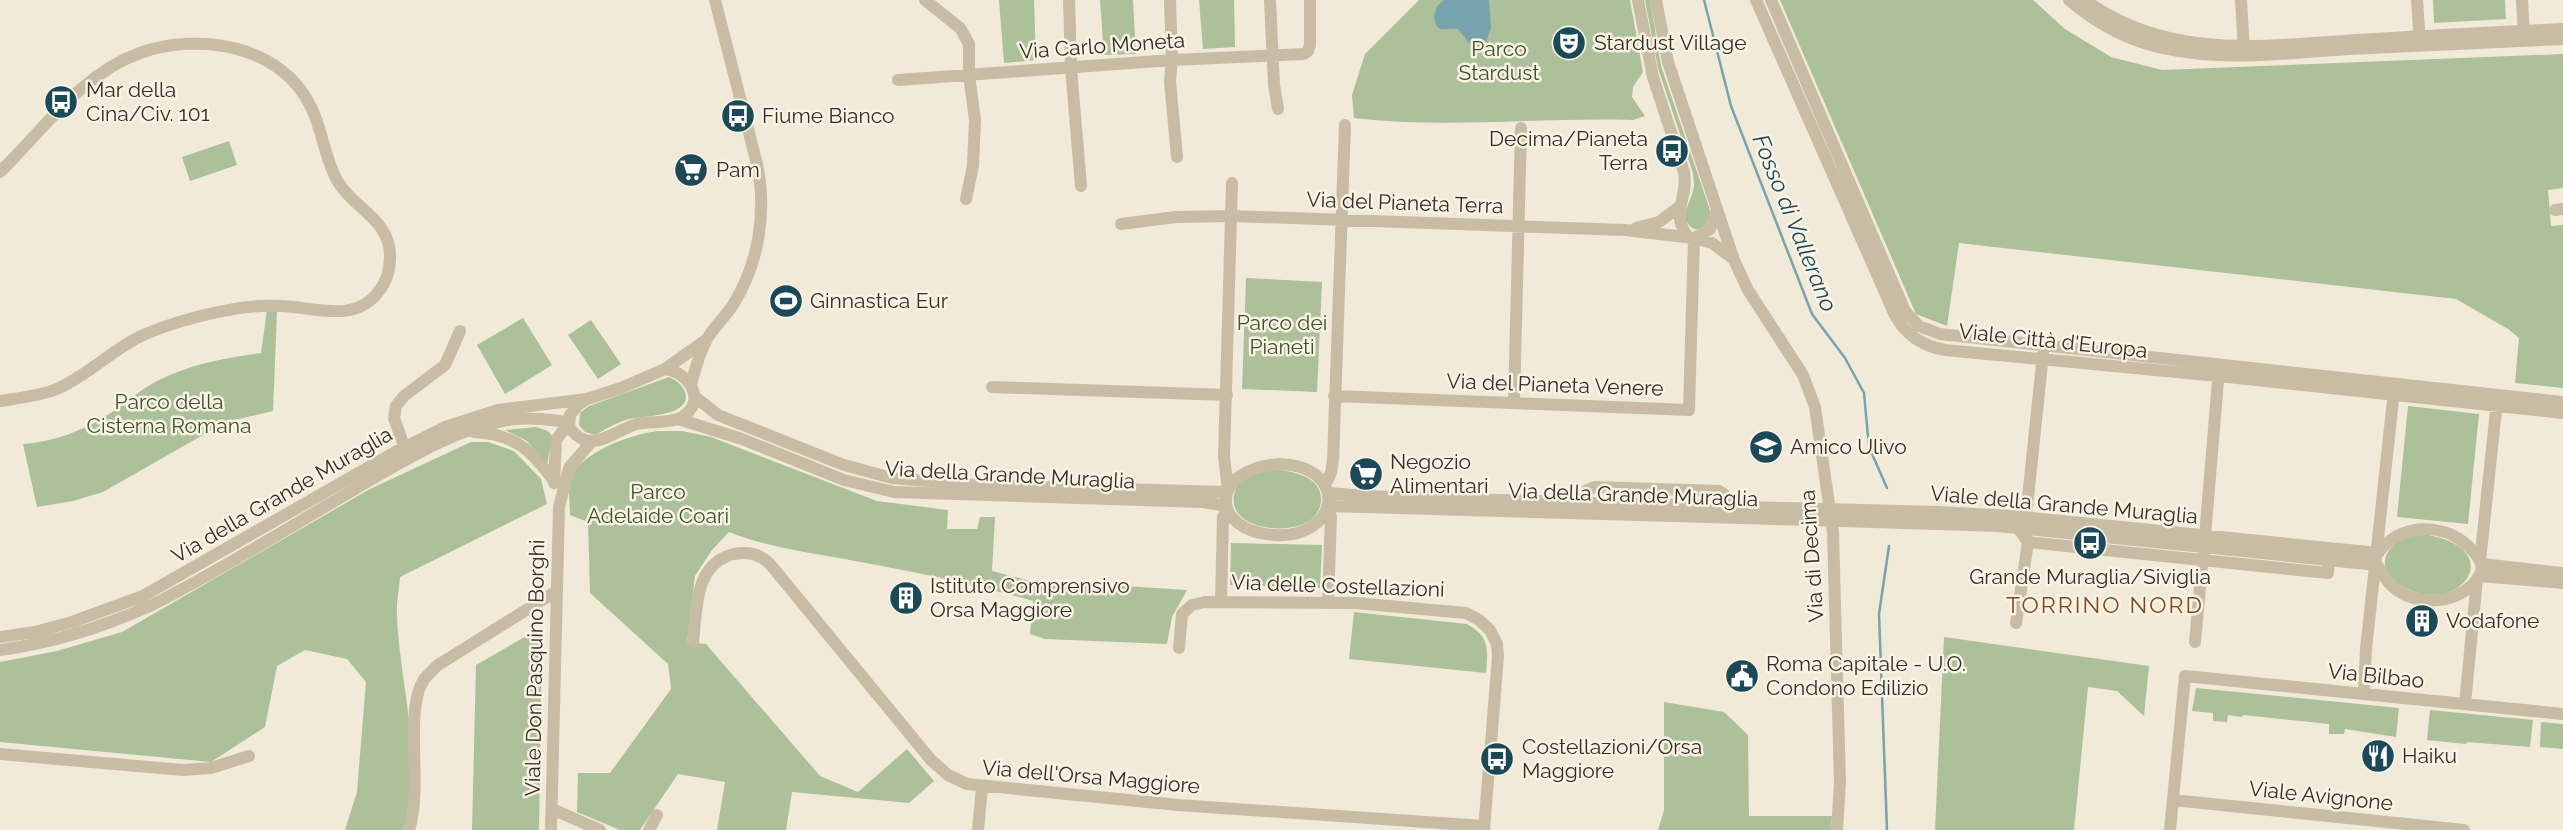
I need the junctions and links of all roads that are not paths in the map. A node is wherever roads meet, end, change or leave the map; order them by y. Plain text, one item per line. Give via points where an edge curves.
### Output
1 (715, 0) edge
2 (925, 0) edge
3 (1069, 0) edge
4 (1170, 0) edge
5 (1270, 0) edge
6 (1310, 0) edge
7 (1638, 0) edge
8 (1656, 0) edge
9 (1756, 0) edge
10 (1771, 0) edge
11 (2069, 0) edge
12 (2085, 0) edge
13 (2241, 0) edge
14 (2417, 0) edge
15 (2522, 0) edge
16 (2563, 29) edge
17 (2524, 36) junction
18 (2563, 39) edge
19 (2419, 40) junction
20 (2244, 50) junction
21 (1273, 55) junction
22 (1172, 60) junction
23 (1071, 68) junction
24 (969, 75) junction
25 (898, 80) dead end
26 (1278, 109) dead end
27 (1345, 125) dead end
28 (1521, 128) dead end
29 (1177, 157) dead end
30 (0, 172) edge
31 (1232, 183) dead end
32 (1081, 186) dead end
33 (966, 199) dead end
34 (1679, 207) junction
35 (1717, 211) junction
36 (1232, 216) junction
37 (1340, 220) junction
38 (1121, 225) dead end
39 (1518, 225) junction
40 (1625, 230) junction
41 (1691, 238) junction
42 (1734, 260) junction
43 (460, 331) dead end
44 (706, 340) junction
45 (2044, 345) junction
46 (2042, 359) junction
47 (665, 369) junction
48 (2218, 370) junction
49 (992, 387) dead end
50 (692, 390) junction
51 (2394, 390) junction
52 (1227, 395) junction
53 (1334, 396) junction
54 (587, 399) junction
55 (0, 401) edge
56 (2498, 401) junction
57 (2563, 401) edge
58 (1514, 402) junction
59 (2563, 413) edge
60 (678, 419) junction
61 (568, 423) junction
62 (467, 432) junction
63 (592, 441) junction
64 (404, 446) junction
65 (554, 481) junction
66 (1227, 491) junction
67 (1328, 498) junction
68 (559, 507) junction
69 (1227, 508) junction
70 (1744, 512) junction
71 (1937, 518) joint
72 (2022, 522) junction
73 (2204, 541) junction
74 (2028, 542) junction
75 (2329, 559) junction
76 (2378, 559) junction
77 (2203, 561) junction
78 (2479, 570) junction
79 (2563, 572) edge
80 (2563, 583) edge
81 (555, 592) junction
82 (1221, 600) junction
83 (1328, 603) junction
84 (2016, 623) dead end
85 (0, 638) edge
86 (693, 642) dead end
87 (2194, 642) dead end
88 (1179, 648) dead end
89 (0, 650) edge
90 (2364, 694) junction
91 (2465, 704) junction
92 (2563, 714) edge
93 (0, 754) edge
94 (249, 756) dead end
95 (982, 787) junction
96 (2173, 800) junction
97 (552, 809) junction
98 (657, 815) dead end
99 (1484, 828) edge
100 (409, 830) edge
101 (551, 830) edge
102 (600, 830) edge
103 (649, 830) edge
104 (978, 830) edge
105 (1837, 830) edge
106 (2170, 830) edge
107 (2464, 830) edge

1 - 44 street via 757,164 761,206 747,275
2 - 24 street via 965,35
3 - 23 street
4 - 22 street
5 - 21 street
6 - 21 street, Via Carlo Moneta via 1308,51
7 - 34 street via 1653,78 1684,172 1686,188
8 - 35 street, Via di Decima via 1668,62
9 - 46 street, Viale Città d'Europa via 1904,329 1940,349
10 - 45 street, Viale Città d'Europa via 1910,318 1936,333
11 - 20 street via 2106,27 2146,44 2198,54
12 - 20 street via 2117,21 2152,35
13 - 20 street
14 - 19 street
15 - 17 street
16 - 17 street
17 - 18 street
17 - 19 street
19 - 20 street
21 - 22 street, Via Carlo Moneta
21 - 26 street
22 - 23 street, Via Carlo Moneta
22 - 29 street
23 - 24 street, Via Carlo Moneta
23 - 32 street
24 - 25 street, Via Carlo Moneta
24 - 33 street via 975,120
27 - 37 street
28 - 39 street
30 - 55 street via 87,83 123,61 166,47 229,47 268,61 299,89 314,114 336,178 381,226 390,256 384,283 361,307 343,312 252,306 199,316 137,338 55,390
31 - 36 street
34 - 40 street via 1658,222
34 - 41 street via 1680,224
35 - 41 street via 1710,229
35 - 42 street, Via di Decima
36 - 37 street, Via del Pianeta Terra
36 - 38 street, Via del Pianeta Terra via 1176,217
36 - 52 street
37 - 39 street, Via del Pianeta Terra
37 - 53 street
39 - 40 street, Via del Pianeta Terra
39 - 58 street
40 - 41 street, Via del Pianeta Terra
41 - 42 street via 1712,243
41 - 58 street, Via del Pianeta Venere via 1689,410
42 - 105 street, Via di Decima via 1806,380 1815,407 1833,532 1840,782
43 - 64 street via 445,365 395,408 394,422
44 - 47 street, Via della Grande Muraglia
44 - 50 street
45 - 46 street
45 - 48 street, Viale Città d'Europa
46 - 48 street, Viale Città d'Europa
46 - 72 street
47 - 50 street, Via della Grande Muraglia via 681,373
47 - 54 street, Via della Grande Muraglia
48 - 51 street, Viale Città d'Europa
48 - 73 street
49 - 52 street
50 - 60 street via 689,411
50 - 66 street, Via della Grande Muraglia via 718,415 844,465 892,478 975,485
51 - 56 street, Viale Città d'Europa
51 - 76 street
52 - 66 street
53 - 58 street, Via del Pianeta Venere
53 - 67 street
54 - 61 street, Viale Don Pasquino Borghi via 574,409
54 - 64 street, Via della Grande Muraglia via 491,411
56 - 57 street, Viale Città d'Europa
56 - 59 street, Viale Città d'Europa
56 - 78 street
60 - 63 street via 634,425
60 - 69 street, Via della Grande Muraglia via 743,439 836,477 894,492 1203,502
61 - 62 street, Via della Grande Muraglia via 519,419
61 - 63 street via 580,438
61 - 65 street, Viale Don Pasquino Borghi via 556,442
62 - 65 street via 495,434 521,444
62 - 89 street, Via della Grande Muraglia via 396,465 152,605 71,636
63 - 68 street, Viale Don Pasquino Borghi via 569,468
64 - 85 street, Via della Grande Muraglia via 143,596 72,622
65 - 68 street, Viale Don Pasquino Borghi
66 - 67 street, Via della Grande Muraglia via 1242,473 1279,464 1309,471
66 - 69 street
67 - 69 street, Via della Grande Muraglia via 1321,518 1309,528 1280,535 1253,530
67 - 70 street, Via della Grande Muraglia
67 - 70 street, Via della Grande Muraglia via 1725,506
67 - 83 street
68 - 81 street, Viale Don Pasquino Borghi
69 - 82 street
70 - 71 street, Via della Grande Muraglia, bridge
71 - 72 street, Viale della Grande Muraglia
72 - 73 street, Viale della Grande Muraglia
72 - 74 street
73 - 75 street, Viale della Grande Muraglia
73 - 76 street, Viale della Grande Muraglia
73 - 77 street
74 - 77 street
74 - 84 street
75 - 76 street, Viale della Grande Muraglia
75 - 77 street via 2328,573
76 - 78 street via 2385,579 2396,590 2422,600 2454,596
76 - 78 street via 2389,541 2416,529 2430,529 2458,538 2473,551
76 - 90 street
77 - 87 street
78 - 79 street
78 - 80 street
78 - 91 street
81 - 97 street, Viale Don Pasquino Borghi
81 - 100 street via 438,665 423,681 415,712 416,799
82 - 83 street, Via delle Costellazioni
82 - 88 street, Via delle Costellazioni via 1195,604 1185,611
83 - 99 street, Via delle Costellazioni via 1457,611 1475,617 1490,630 1498,663
86 - 95 street, Via dell'Orsa Maggiore via 697,595 709,571 730,555 758,556 931,760 956,780
90 - 91 street, Via Bilbao
90 - 96 street, Via Bilbao via 2185,676
91 - 92 street, Via Bilbao
93 - 94 street via 183,770 211,768
95 - 99 street, Via dell'Orsa Maggiore
95 - 104 street
96 - 106 street
96 - 107 street, Viale Avignone
97 - 101 street, Viale Don Pasquino Borghi
97 - 102 street
98 - 103 street

